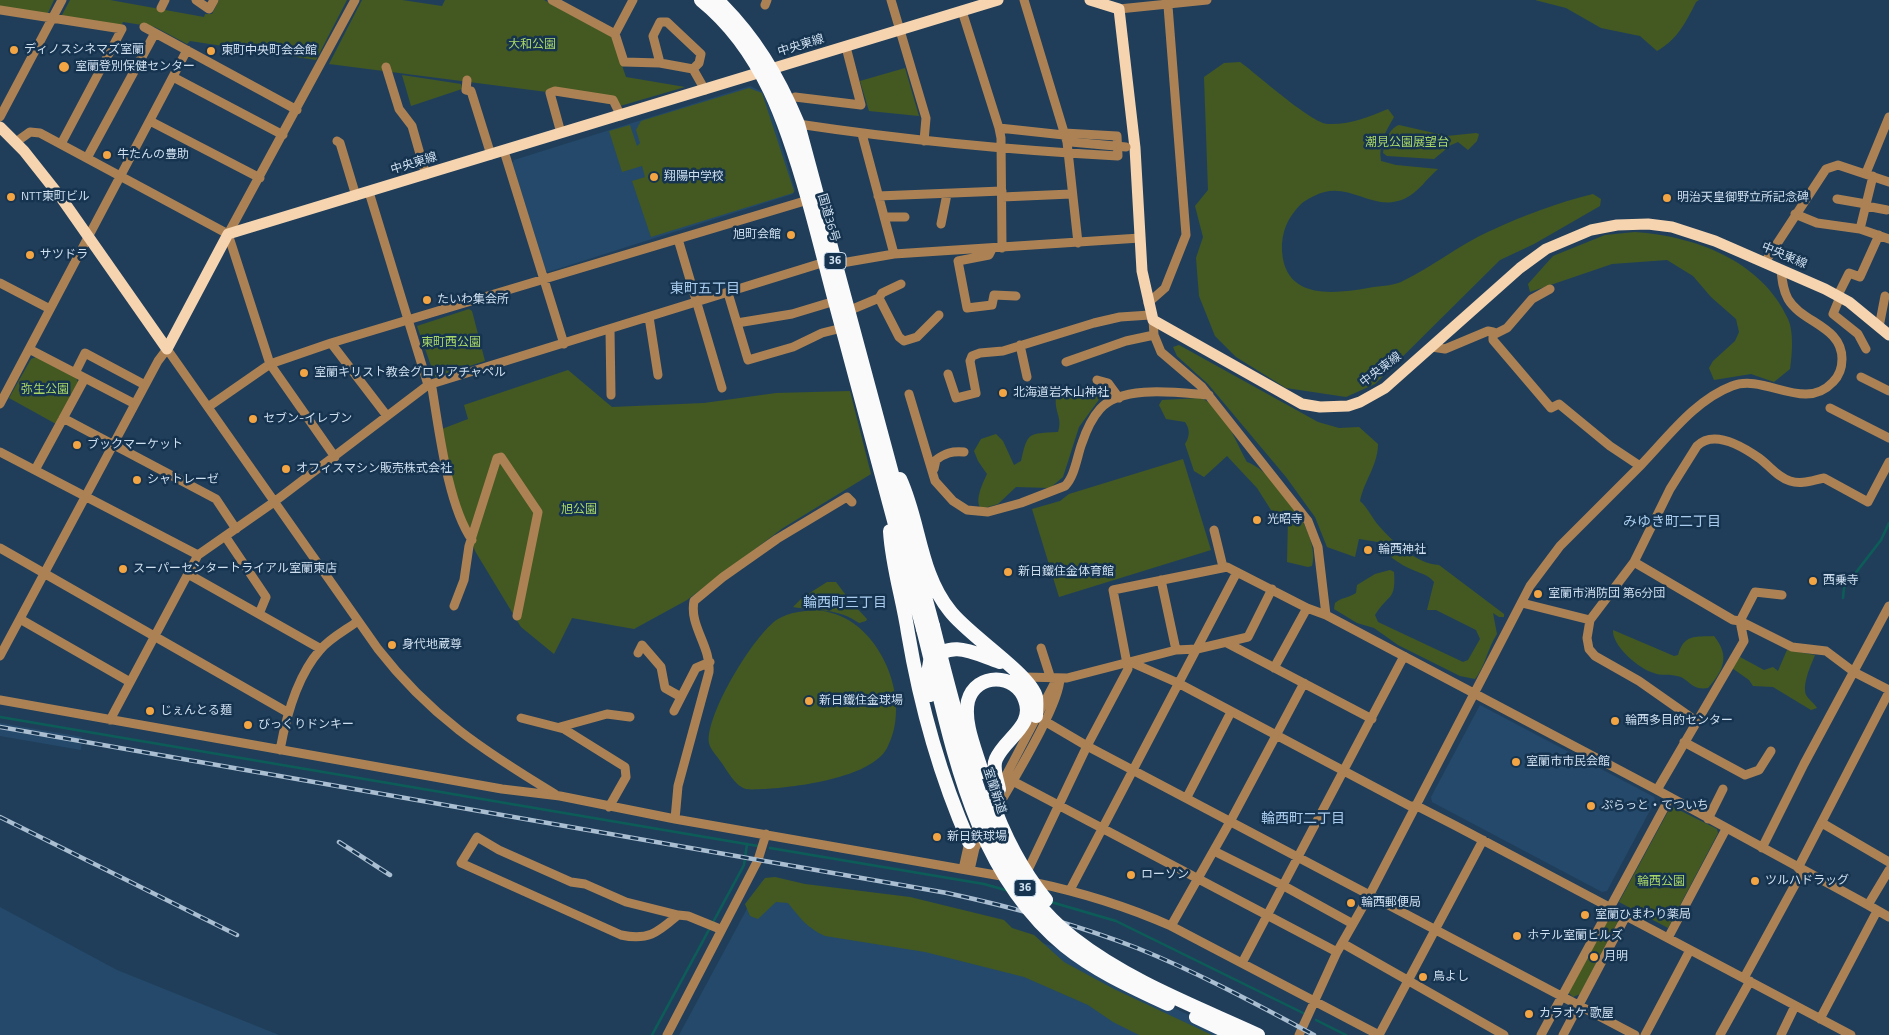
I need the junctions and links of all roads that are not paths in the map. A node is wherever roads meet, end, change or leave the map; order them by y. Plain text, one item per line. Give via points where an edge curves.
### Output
1 (62, 0) edge
2 (196, 0) edge
3 (355, 0) edge
4 (552, 0) edge
5 (633, 0) edge
6 (701, 0) edge
7 (716, 0) edge
8 (891, 0) edge
9 (998, 0) edge
10 (1024, 0) edge
11 (1090, 0) edge
12 (1207, 0) edge
13 (210, 5) edge
14 (1168, 6) junction
15 (1119, 9) junction
16 (0, 10) edge
17 (962, 11) junction
18 (201, 16) dead end
19 (52, 19) junction
20 (144, 27) dead end
21 (900, 31) junction
22 (155, 33) junction
23 (614, 34) junction
24 (846, 47) junction
25 (187, 50) junction
26 (660, 63) junction
27 (386, 67) dead end
28 (693, 69) junction
29 (767, 71) junction
30 (173, 77) junction
31 (467, 80) dead end
32 (706, 90) junction
33 (796, 97) dead end
34 (296, 110) junction
35 (620, 116) junction
36 (0, 117) edge
37 (1889, 117) edge
38 (150, 121) junction
39 (798, 124) junction
40 (0, 127) edge
41 (999, 128) junction
42 (561, 134) junction
43 (862, 134) junction
44 (283, 135) junction
45 (1067, 138) junction
46 (336, 141) dead end
47 (924, 141) junction
48 (16, 142) junction
49 (60, 144) junction
50 (1130, 148) junction
51 (1002, 149) junction
52 (504, 151) junction
53 (1069, 153) junction
54 (491, 155) junction
55 (87, 158) junction
56 (426, 175) junction
57 (1870, 175) junction
58 (121, 176) junction
59 (260, 178) junction
60 (1889, 182) edge
61 (369, 192) junction
62 (947, 194) junction
63 (1002, 194) junction
64 (1071, 194) junction
65 (356, 196) junction
66 (878, 196) junction
67 (1837, 199) dead end
68 (808, 200) junction
69 (1866, 205) junction
70 (1887, 210) dead end
71 (1795, 214) junction
72 (884, 217) junction
73 (905, 217) dead end
74 (941, 224) dead end
75 (1860, 229) junction
76 (228, 234) junction
77 (1879, 235) junction
78 (89, 237) junction
79 (1140, 238) junction
80 (1889, 238) edge
81 (678, 239) junction
82 (1078, 243) junction
83 (997, 248) junction
84 (894, 254) junction
85 (1765, 262) junction
86 (830, 263) junction
87 (1781, 270) junction
88 (544, 281) junction
89 (0, 283) edge
90 (901, 284) dead end
91 (1550, 289) dead end
92 (728, 293) junction
93 (1016, 296) dead end
94 (1839, 296) junction
95 (1885, 296) dead end
96 (879, 298) junction
97 (696, 302) junction
98 (835, 302) junction
99 (1148, 303) junction
100 (50, 309) junction
101 (848, 311) junction
102 (939, 315) dead end
103 (650, 317) junction
104 (1151, 318) junction
105 (409, 319) junction
106 (737, 323) junction
107 (1879, 327) junction
108 (842, 328) junction
109 (610, 330) junction
110 (1154, 335) junction
111 (1493, 335) junction
112 (1889, 335) edge
113 (331, 343) junction
114 (564, 344) junction
115 (1020, 345) junction
116 (1432, 347) junction
117 (29, 349) junction
118 (167, 349) junction
119 (1866, 349) dead end
120 (1066, 362) dead end
121 (270, 364) junction
122 (75, 373) junction
123 (948, 374) dead end
124 (658, 375) dead end
125 (1027, 377) dead end
126 (84, 378) junction
127 (1861, 378) dead end
128 (1097, 380) dead end
129 (145, 384) junction
130 (428, 385) junction
131 (722, 388) dead end
132 (1889, 391) edge
133 (612, 394) dead end
134 (909, 394) dead end
135 (1209, 396) junction
136 (1119, 398) junction
137 (0, 404) edge
138 (135, 404) junction
139 (208, 407) junction
140 (1830, 408) dead end
141 (387, 416) junction
142 (64, 418) junction
143 (1889, 438) edge
144 (113, 444) junction
145 (0, 452) edge
146 (964, 452) dead end
147 (335, 456) junction
148 (887, 457) junction
149 (1889, 462) edge
150 (1640, 466) junction
151 (35, 470) junction
152 (933, 472) junction
153 (887, 496) junction
154 (85, 497) junction
155 (274, 502) junction
156 (852, 502) dead end
157 (236, 528) junction
158 (1214, 530) dead end
159 (225, 536) junction
160 (472, 540) junction
161 (0, 548) edge
162 (198, 555) junction
163 (1634, 562) junction
164 (1223, 567) junction
165 (1237, 572) junction
166 (44, 574) junction
167 (188, 574) junction
168 (1161, 580) junction
169 (1272, 589) junction
170 (1782, 595) dead end
171 (1522, 603) junction
172 (454, 606) dead end
173 (1889, 606) edge
174 (1307, 608) junction
175 (258, 614) junction
176 (1326, 615) junction
177 (517, 616) dead end
178 (20, 619) junction
179 (1590, 620) junction
180 (358, 621) junction
181 (1740, 621) junction
182 (928, 628) junction
183 (4, 637) edge
184 (154, 637) junction
185 (1228, 643) junction
186 (1041, 648) dead end
187 (320, 649) junction
188 (1197, 649) junction
189 (1176, 650) junction
190 (638, 654) dead end
191 (0, 656) edge
192 (1404, 656) junction
193 (1128, 661) junction
194 (710, 662) junction
195 (1008, 665) junction
196 (1274, 668) junction
197 (1854, 672) junction
198 (1050, 676) junction
199 (1024, 677) junction
200 (1060, 678) junction
201 (130, 682) junction
202 (1304, 682) junction
203 (1178, 684) junction
204 (1889, 691) edge
205 (1476, 694) junction
206 (681, 697) junction
207 (0, 700) edge
208 (674, 711) dead end
209 (287, 712) junction
210 (1232, 712) junction
211 (630, 717) dead end
212 (521, 718) dead end
213 (1040, 719) junction
214 (1372, 719) junction
215 (110, 720) junction
216 (1696, 722) junction
217 (559, 728) junction
218 (1275, 735) junction
219 (1684, 742) junction
220 (1087, 746) junction
221 (280, 750) junction
222 (1770, 751) dead end
223 (1132, 769) junction
224 (1345, 771) junction
225 (1005, 782) junction
226 (1723, 789) dead end
227 (1657, 790) junction
228 (560, 796) junction
229 (1187, 797) junction
230 (1670, 797) junction
231 (1059, 806) junction
232 (1417, 806) junction
233 (609, 807) junction
234 (675, 819) junction
235 (1708, 819) junction
236 (1231, 820) junction
237 (1822, 824) junction
238 (1100, 829) junction
239 (1726, 829) junction
240 (766, 834) junction
241 (1482, 840) junction
242 (969, 842) junction
243 (1762, 848) junction
244 (1214, 851) junction
245 (1299, 856) junction
246 (1889, 862) edge
247 (967, 869) junction
248 (1801, 869) junction
249 (1889, 870) edge
250 (1199, 878) junction
251 (1023, 881) junction
252 (1284, 886) junction
253 (1070, 890) junction
254 (1370, 894) junction
255 (1868, 905) junction
256 (1609, 907) junction
257 (1877, 911) junction
258 (678, 915) junction
259 (1268, 915) junction
260 (1626, 916) junction
261 (1889, 917) edge
262 (1353, 924) junction
263 (1171, 926) junction
264 (714, 927) junction
265 (1434, 930) junction
266 (1668, 938) junction
267 (1342, 943) junction
268 (1690, 950) junction
269 (1337, 952) junction
270 (1101, 958) junction
271 (1242, 963) junction
272 (1407, 980) junction
273 (1747, 980) junction
274 (1128, 985) junction
275 (1562, 998) junction
276 (1316, 1001) junction
277 (1578, 1005) junction
278 (1795, 1006) junction
279 (1820, 1019) junction
280 (1836, 1032) edge
281 (667, 1035) edge
282 (1234, 1035) edge
283 (1258, 1035) edge
284 (1299, 1035) edge
285 (1379, 1035) edge
286 (1504, 1035) edge
287 (1541, 1035) edge
288 (1563, 1035) edge
289 (1635, 1035) edge
290 (1645, 1035) edge
291 (1720, 1035) edge
292 (1781, 1035) edge
293 (1851, 1035) edge

1 - 19 street
2 - 13 street
3 - 34 street
4 - 23 street
5 - 23 street
6 - 29 highway, 国道36号 / 36
7 - 29 highway, 国道36号 / 36 via 747,33
8 - 21 street
9 - 17 main road, 中央東線
10 - 45 street
11 - 15 main road
12 - 14 street
13 - 18 street
14 - 15 street
14 - 99 street via 1186,235 1165,288
15 - 50 main road
16 - 19 street
17 - 21 main road, 中央東線
17 - 41 street
19 - 36 street
19 - 49 street via 124,26
20 - 22 street
21 - 24 main road, 中央東線
21 - 47 street via 926,118
22 - 25 street
22 - 55 street
23 - 26 street via 624,62
24 - 29 main road, 中央東線
24 - 33 street via 861,105
25 - 30 street
25 - 34 street
26 - 28 street
26 - 28 street via 653,36 660,22 667,22 701,54
27 - 56 street via 399,109 412,126
28 - 32 street
29 - 32 main road, 中央東線
29 - 39 highway, 国道36号 / 36
29 - 68 highway, 国道36号 / 36
30 - 38 street
30 - 44 street
31 - 54 street via 466,90 471,91
32 - 35 main road, 中央東線
34 - 44 street
35 - 42 main road, 中央東線
35 - 42 street via 613,100 555,91 550,93
37 - 57 street
38 - 58 street
38 - 59 street
39 - 43 street
39 - 86 highway, 国道36号 / 36
40 - 48 main road
41 - 45 street
41 - 51 street
42 - 52 main road, 中央東線
43 - 47 street
43 - 66 street
44 - 59 street
45 - 50 street, bridge
45 - 53 street
45 - 53 street via 1118,136 1118,156
46 - 65 street via 340,143
47 - 51 street
48 - 49 street via 30,132 36,132
48 - 78 main road
49 - 55 street
50 - 79 main road
51 - 53 street
51 - 63 street
52 - 54 main road, 中央東線
52 - 88 street
53 - 64 street
54 - 56 main road, 中央東線
55 - 58 street
56 - 61 main road, 中央東線
57 - 60 street
57 - 69 street
57 - 71 street via 1832,166
58 - 76 street
58 - 78 street
59 - 76 street
61 - 65 main road, 中央東線
61 - 105 street
62 - 63 street
62 - 66 street
62 - 74 street
63 - 64 street
63 - 83 street
64 - 82 street
65 - 76 main road, 中央東線
66 - 72 street
67 - 69 street
68 - 81 street
68 - 86 highway, 国道36号 / 36
69 - 70 street
69 - 75 street
71 - 75 street via 1817,223
71 - 85 street
72 - 73 street
72 - 84 street
75 - 77 street
76 - 118 main road
76 - 121 street
77 - 80 street
77 - 94 street via 1860,277 1849,273
78 - 100 street
78 - 118 main road
79 - 82 street
79 - 99 main road
81 - 88 street
81 - 97 street
82 - 83 street
83 - 84 street
83 - 93 street via 989,255 958,261 967,308 992,305 994,295
84 - 86 street
85 - 87 main road, 中央東線
85 - 116 main road, 中央東線 via 1672,227 1617,225 1591,230 1546,249 1520,268
86 - 92 street
86 - 98 highway, 国道36号 / 36
86 - 101 highway, 国道36号 / 36
87 - 94 main road, 中央東線
87 - 150 street via 1791,303 1838,342 1842,358 1835,380 1827,388 1806,395 1754,383 1716,392
88 - 105 street
88 - 114 street
89 - 100 street
90 - 96 street via 882,293
91 - 111 street via 1532,299 1507,328
92 - 97 street
92 - 106 street
94 - 107 main road, 中央東線
94 - 119 street via 1833,314 1858,334
95 - 107 street
96 - 101 street
96 - 102 street via 904,341 917,338
97 - 103 street
97 - 131 street
98 - 106 street via 792,314
98 - 108 highway, 国道36号 / 36
99 - 104 main road
100 - 117 street
101 - 148 highway, 国道36号 / 36
103 - 109 street
103 - 124 street
104 - 110 street
104 - 115 street via 1114,318
104 - 116 main road, 中央東線 via 1302,404 1320,407 1348,406 1373,396
105 - 113 street
105 - 130 street
106 - 108 street via 748,360
107 - 112 main road, 中央東線
108 - 153 highway, 国道36号 / 36
109 - 114 street
109 - 133 street
110 - 120 street
110 - 135 street via 1165,357 1193,378
111 - 116 street via 1488,331 1445,349
111 - 150 street via 1493,340 1551,408 1559,404 1569,410 1610,446
113 - 121 street
113 - 141 street
114 - 130 street
115 - 123 street via 972,356 970,361 976,393 956,398
115 - 125 street
117 - 122 street
117 - 137 street
118 - 129 street
118 - 139 street
121 - 139 street
121 - 147 street
122 - 126 street
122 - 129 street via 85,352
126 - 138 street
126 - 142 street
127 - 132 street
128 - 136 street via 1108,383
129 - 138 street
130 - 141 street
130 - 160 street via 432,388 447,472
134 - 152 street
135 - 136 street via 1167,392 1138,393
135 - 176 street via 1308,520 1318,547
136 - 152 street via 1101,408 1094,418 1070,480 1059,490 988,512 975,512 943,492 935,482
138 - 144 street
139 - 155 street
140 - 143 street
141 - 147 street
142 - 144 street
142 - 151 street
144 - 154 street
144 - 157 street via 216,499
145 - 151 street
146 - 152 street via 943,455 936,460
147 - 155 street
148 - 182 highway, 室蘭新道 / 36
148 - 195 highway via 908,498 923,557 939,595 964,628
149 - 163 street via 1868,502 1824,478 1801,483 1789,481 1759,458 1730,442 1718,438 1703,440 1670,489
150 - 171 street via 1560,546 1543,566
151 - 154 street
153 - 182 highway, 室蘭新道 / 36
153 - 242 highway via 891,552 911,654 938,757
154 - 162 street
154 - 166 street
155 - 157 street
155 - 180 street
156 - 194 street via 847,497 776,540 698,597 693,608 694,617
157 - 159 street
158 - 164 street
159 - 162 street
159 - 175 street via 266,596
160 - 172 street via 464,580
160 - 177 street via 497,458 502,457 538,512
161 - 166 street
162 - 167 street
163 - 179 street
163 - 181 street via 1733,620
164 - 165 street
164 - 168 street
165 - 169 street
165 - 188 street
166 - 178 street
166 - 184 street
167 - 175 street
167 - 184 street
168 - 189 street
168 - 193 street via 1112,590
169 - 174 street
169 - 185 street via 1248,637
170 - 181 street via 1755,592
171 - 179 street
171 - 205 street
173 - 197 street
174 - 176 street
174 - 196 street
175 - 187 street
176 - 192 street
178 - 183 street
178 - 201 street
179 - 216 street via 1588,644 1595,656 1639,681
180 - 187 street
180 - 228 street via 397,673 440,717 488,753
181 - 197 street via 1792,647 1826,651
181 - 216 street via 1744,641
182 - 270 highway, 室蘭新道 / 36, bridge via 988,822 1006,858 1048,916
182 - 274 highway, 室蘭新道 / 36, bridge via 969,800 997,865 1019,899 1052,934 1092,965
183 - 191 street
184 - 201 street
184 - 209 street
185 - 188 street
185 - 196 street
186 - 198 street
187 - 209 street
188 - 189 street
188 - 203 street
189 - 193 street
190 - 206 street via 642,645 661,667 665,688
192 - 205 street
192 - 214 street
193 - 200 street
193 - 203 street
193 - 220 street via 1128,670
194 - 206 street via 696,668
194 - 234 street via 678,786
195 - 199 highway
195 - 274 highway, bridge via 962,648 945,650 930,662 927,679 957,793 975,838 999,885 1014,906 1044,937 1077,963 1103,977
196 - 202 street
197 - 204 street
197 - 243 street
198 - 199 street
198 - 200 street
199 - 213 highway via 1036,697
200 - 213 street via 1054,684
201 - 215 street
202 - 214 street
202 - 218 street
203 - 210 street
203 - 223 street
204 - 237 street
205 - 227 street
205 - 232 street
206 - 208 street
207 - 215 street
209 - 221 street
210 - 218 street
210 - 229 street
211 - 217 street via 607,714
212 - 217 street
213 - 220 street
213 - 225 street
214 - 224 street
215 - 221 street
216 - 219 street
217 - 233 street via 625,767 626,777
218 - 224 street
218 - 236 street
219 - 222 street via 1744,775 1759,770
219 - 227 street
220 - 223 street
220 - 231 street
221 - 228 street
223 - 229 street
223 - 238 street
224 - 232 street via 1410,806
224 - 245 street
225 - 231 street
225 - 242 street
225 - 247 street
225 - 270 highway, bridge via 994,767 996,758 1019,732 1027,712 1021,691 1011,682 1000,679 980,684 969,700 968,721 995,812 1021,866 1057,913
226 - 235 street
227 - 230 street
228 - 233 street
229 - 236 street
230 - 235 street
230 - 256 street
231 - 238 street
231 - 251 street
232 - 241 street
232 - 254 street
233 - 234 street
234 - 240 street
235 - 239 street
236 - 244 street
236 - 245 street
237 - 246 street
237 - 248 street
238 - 250 street
238 - 253 street
239 - 243 street
239 - 266 street
240 - 247 street
240 - 264 street via 758,860
241 - 256 street
241 - 265 street
242 - 247 street
243 - 248 street
244 - 250 street
244 - 252 street
245 - 252 street
245 - 254 street
247 - 251 street
248 - 255 street
248 - 273 street
249 - 255 street
250 - 259 street
250 - 263 street
251 - 253 street
252 - 259 street
252 - 262 street
253 - 263 street
254 - 262 street
254 - 265 street
255 - 257 street
256 - 260 street
256 - 275 street
257 - 261 street
257 - 279 street
258 - 258 street via 626,902 585,884 571,882 498,850 477,837 461,863 622,936 646,937
258 - 264 street
259 - 269 street
259 - 271 street
260 - 266 street
260 - 277 street
262 - 267 street
263 - 271 street
264 - 281 street
265 - 272 street
265 - 275 street
266 - 268 street
267 - 269 street
267 - 272 street
268 - 273 street
268 - 290 street
269 - 276 street
270 - 283 highway, 室蘭新道 / 36, bridge via 1148,984
271 - 276 street
272 - 285 street
272 - 286 street
273 - 278 street
273 - 291 street
274 - 282 highway, 室蘭新道 / 36, bridge
275 - 277 street
275 - 287 street
276 - 284 street
276 - 285 street
277 - 288 street
277 - 289 street
278 - 279 street
278 - 292 street
279 - 280 street
280 - 293 street

